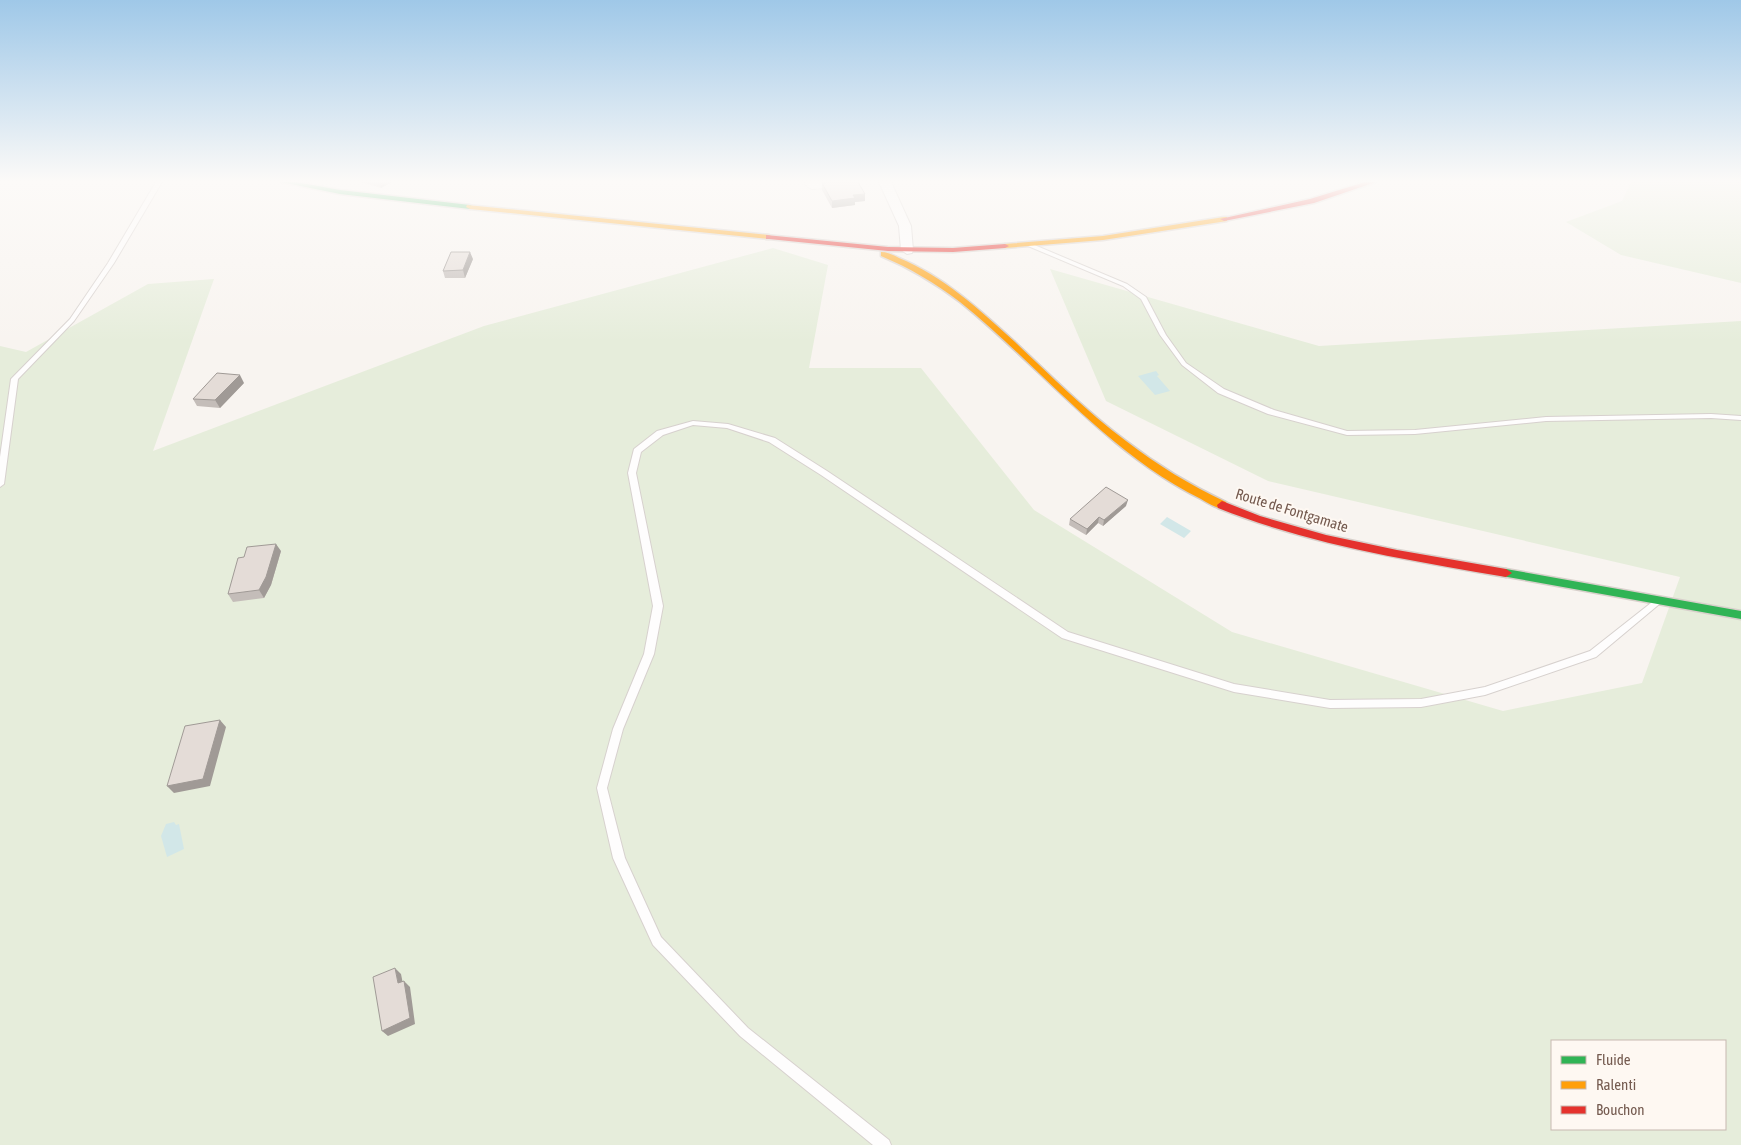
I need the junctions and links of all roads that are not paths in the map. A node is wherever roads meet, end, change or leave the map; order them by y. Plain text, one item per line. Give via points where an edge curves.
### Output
1 (127, 235) edge
2 (751, 235) edge
3 (905, 235) edge
4 (1119, 235) edge
5 (1030, 245) junction
6 (855, 246) junction
7 (907, 250) junction
8 (1741, 418) edge
9 (0, 484) edge
10 (1661, 600) junction
11 (1741, 615) edge
12 (884, 1145) edge

1 - 9 lane via 72,320 15,379
2 - 6 street
3 - 7 street
4 - 5 street
5 - 7 street
5 - 8 lane via 1125,285 1144,298 1184,364 1221,391 1271,412 1347,433 1415,432 1546,419
6 - 7 street
6 - 10 street, Route de Fontgamate via 902,261 942,285 1136,456 1212,500 1312,536
10 - 11 street, Route de Fontgamate
10 - 12 lane via 1593,654 1485,691 1421,703 1330,704 1234,688 1065,635 772,440 728,426 694,423 660,433 637,451 632,473 658,606 649,654 618,729 602,788 620,858 658,941 744,1032

